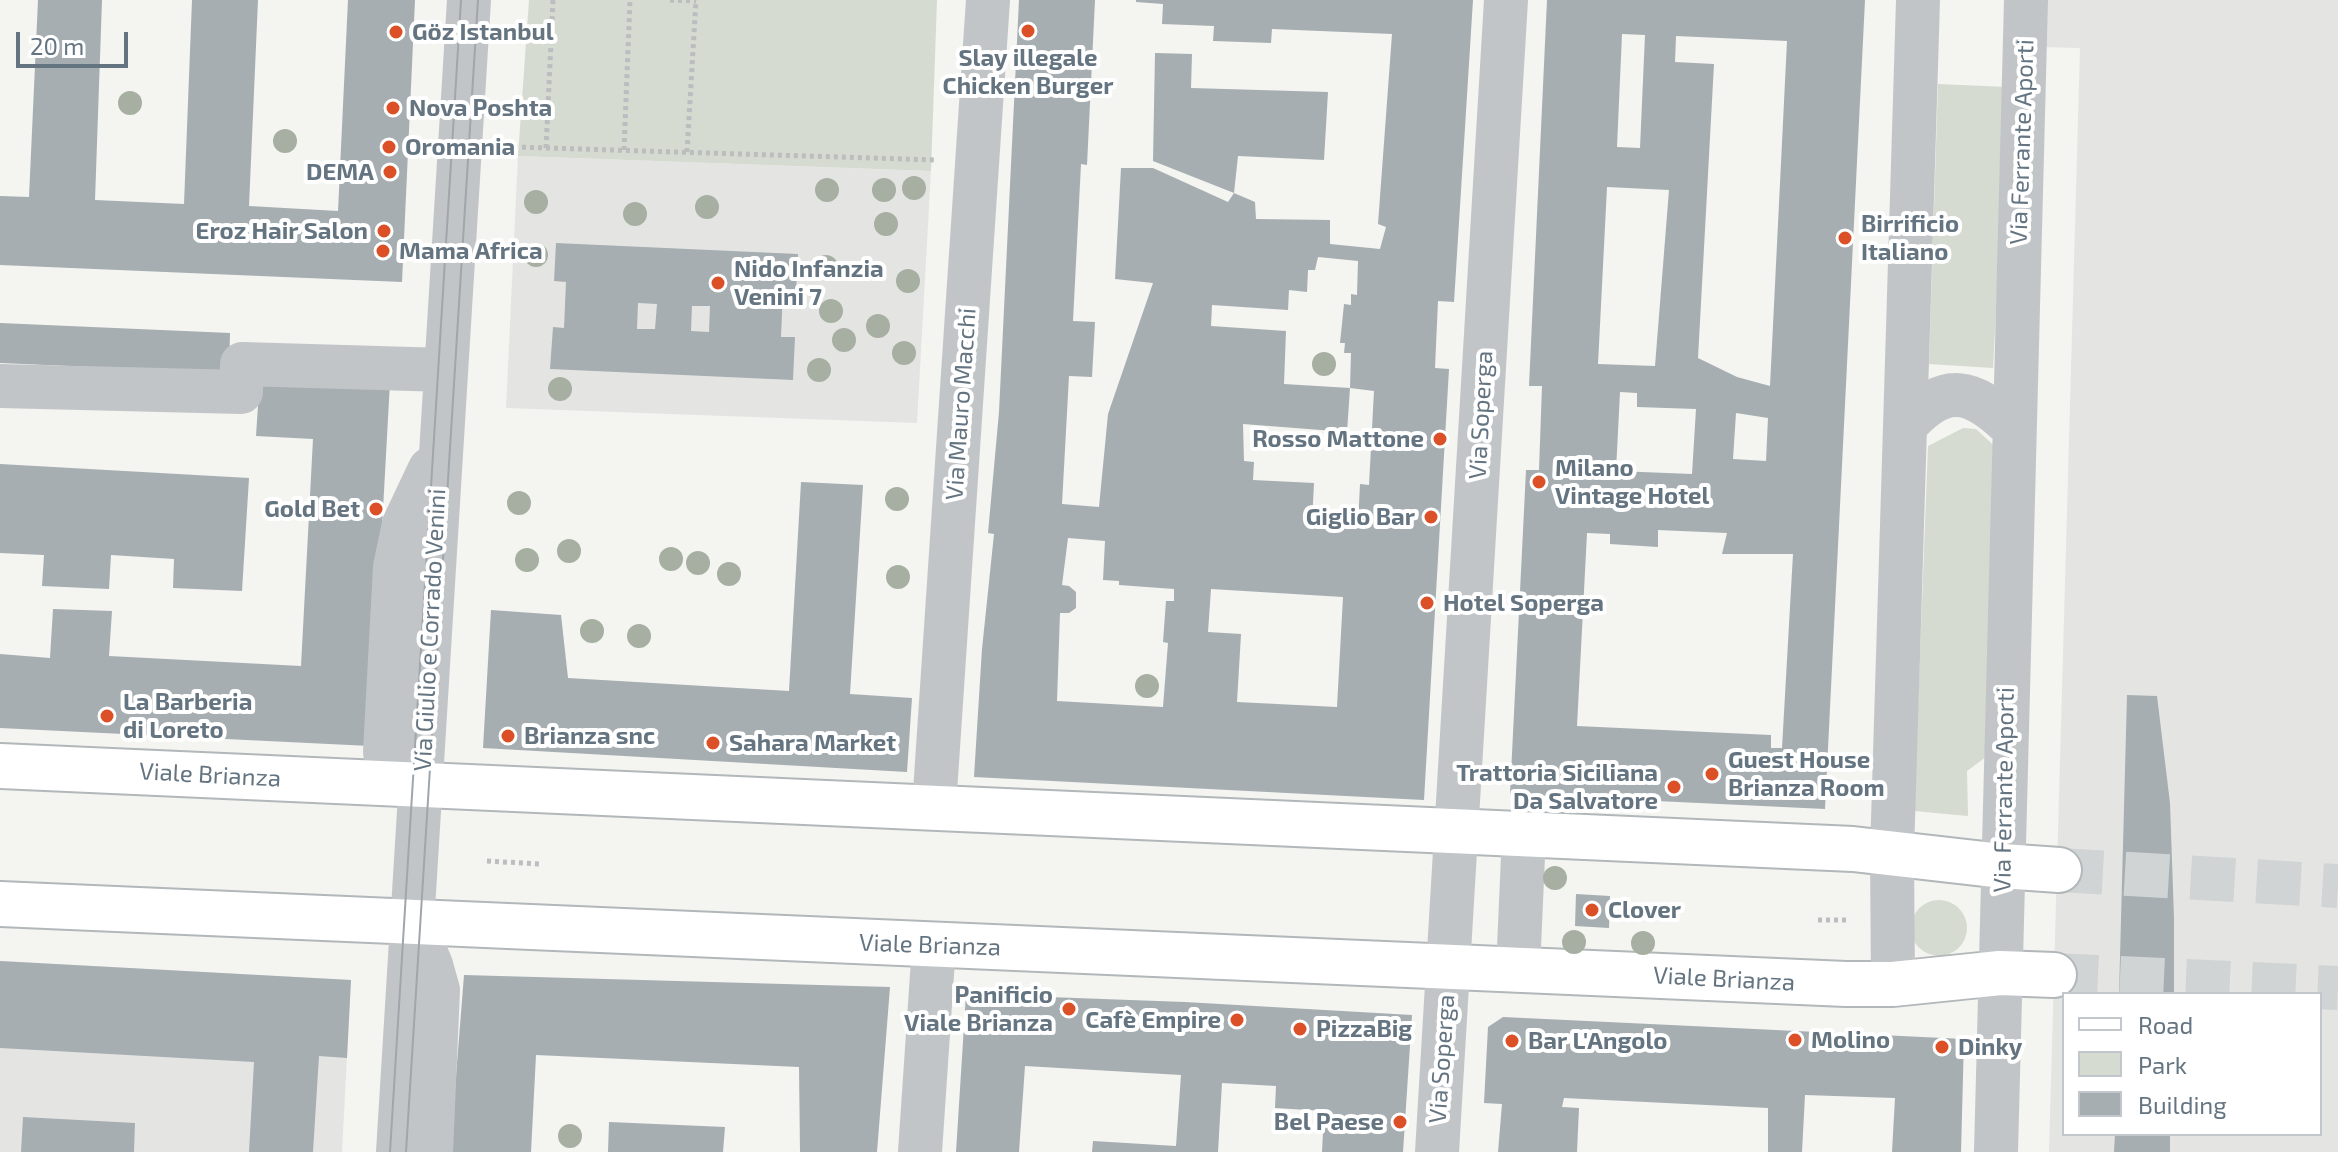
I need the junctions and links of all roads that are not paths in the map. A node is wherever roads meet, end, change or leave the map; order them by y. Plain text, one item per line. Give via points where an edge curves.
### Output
1 (469, 0) edge
2 (988, 0) edge
3 (1506, 0) edge
4 (1918, 0) edge
5 (2026, 0) edge
6 (446, 370) junction
7 (0, 386) edge
8 (1905, 426) junction
9 (2013, 428) junction
10 (0, 766) edge
11 (421, 785) junction
12 (934, 807) junction
13 (1456, 829) junction
14 (1524, 834) junction
15 (1892, 853) junction
16 (2002, 866) junction
17 (2059, 870) tunnel mouth
18 (0, 904) edge
19 (412, 921) junction
20 (934, 945) junction
21 (1448, 965) junction
22 (1518, 970) junction
23 (2000, 973) junction
24 (2054, 975) tunnel mouth
25 (1893, 984) junction
26 (398, 1152) edge
27 (431, 1152) edge
28 (920, 1152) edge
29 (1437, 1152) edge
30 (1996, 1152) edge

1 - 6 street, Via Giulio e Corrado Venini
2 - 12 street, Via Mauro Macchi
3 - 13 street, Via Soperga
4 - 8 street
5 - 9 street, Via Ferrante Aporti
6 - 7 street via 242,364 241,392
6 - 11 street, Via Giulio e Corrado Venini via 441,445 404,524 395,567 385,752
8 - 9 street via 1923,405 1955,395 1977,399
8 - 15 street
9 - 16 street, Via Ferrante Aporti
10 - 11 main road, Viale Brianza
11 - 12 main road, Viale Brianza
11 - 19 street
12 - 13 main road, Viale Brianza
13 - 14 main road, Viale Brianza
13 - 21 street
14 - 15 main road, Viale Brianza
14 - 22 street
15 - 16 main road, Viale Brianza
15 - 25 street
16 - 17 main road, Viale Brianza
16 - 23 street, Via Ferrante Aporti
18 - 19 main road, Viale Brianza
19 - 20 main road, Viale Brianza
19 - 26 street
19 - 27 street via 438,990
20 - 21 main road, Viale Brianza
20 - 28 street
21 - 22 main road, Viale Brianza
21 - 29 street, Via Soperga
22 - 25 main road, Viale Brianza
23 - 24 main road, Viale Brianza
23 - 25 main road, Viale Brianza
23 - 30 street, Via Ferrante Aporti

